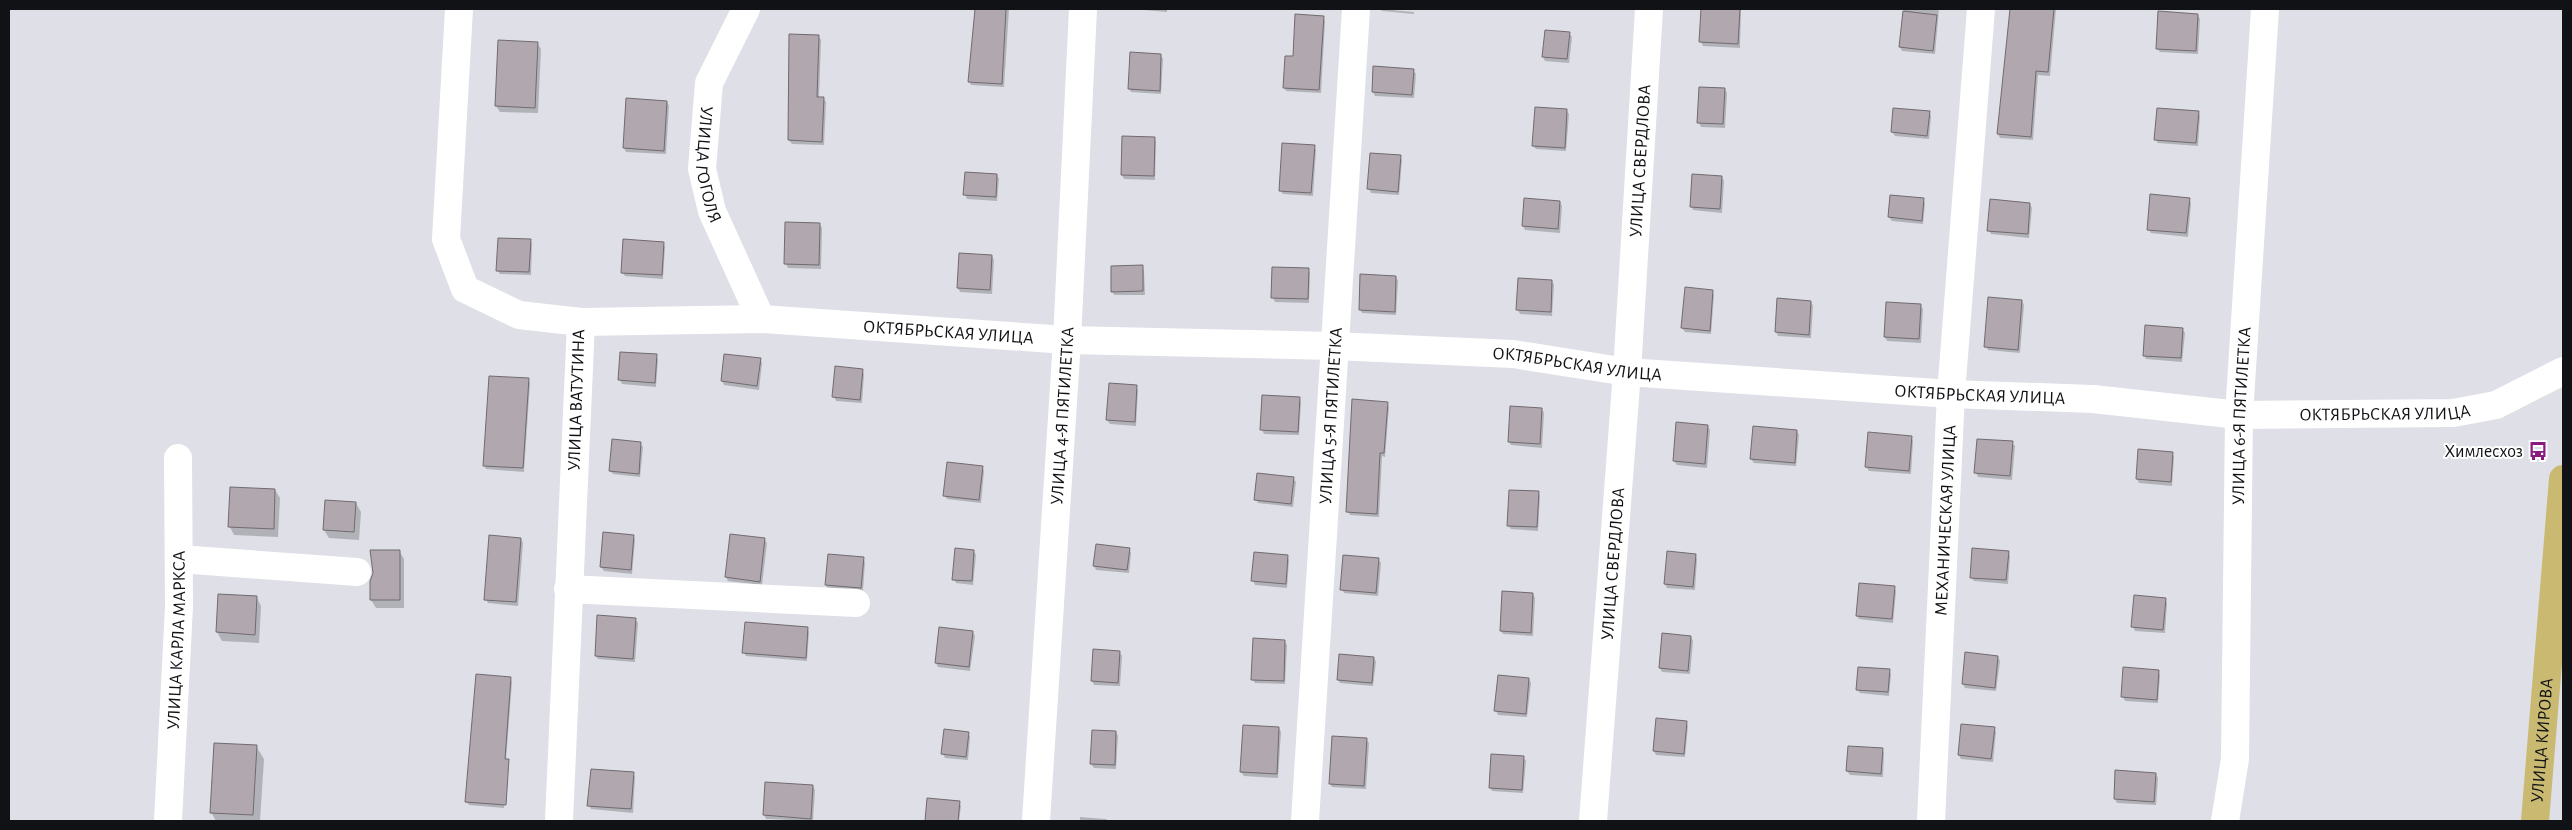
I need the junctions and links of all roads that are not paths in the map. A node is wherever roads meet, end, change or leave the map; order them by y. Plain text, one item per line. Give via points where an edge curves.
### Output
1 (459, 9) edge
2 (746, 9) edge
3 (1083, 9) edge
4 (1356, 9) edge
5 (1649, 9) edge
6 (1982, 9) edge
7 (2265, 9) edge
8 (761, 318) junction
9 (581, 322) junction
10 (1067, 340) junction
11 (1334, 346) junction
12 (2563, 371) edge
13 (1627, 372) junction
14 (1951, 394) junction
15 (2239, 416) junction
16 (178, 458) dead end
17 (2563, 479) edge
18 (179, 559) junction
19 (357, 572) dead end
20 (568, 589) junction
21 (856, 603) dead end
22 (168, 821) edge
23 (558, 821) edge
24 (1036, 821) edge
25 (1305, 821) edge
26 (1593, 821) edge
27 (1931, 821) edge
28 (2225, 821) edge
29 (2535, 821) edge

1 - 9 street, УЛИЦА ВАТУТИНА via 446,239 465,289 519,315
2 - 8 street, УЛИЦА ГОГОЛЯ via 709,83 702,168 712,211
3 - 10 street, УЛИЦА 4-Я ПЯТИЛЕТКА
4 - 11 street, УЛИЦА 5-Я ПЯТИЛЕТКА
5 - 13 street, УЛИЦА СВЕРДЛОВА
6 - 14 street, МЕХАНИЧЕСКАЯ УЛИЦА
7 - 15 street, УЛИЦА 6-Я ПЯТИЛЕТКА
8 - 9 street, ОКТЯБРЬСКАЯ УЛИЦА
8 - 10 street, ОКТЯБРЬСКАЯ УЛИЦА
9 - 20 street, УЛИЦА ВАТУТИНА
10 - 11 street, ОКТЯБРЬСКАЯ УЛИЦА
10 - 24 street, УЛИЦА 4-Я ПЯТИЛЕТКА
11 - 13 street, ОКТЯБРЬСКАЯ УЛИЦА via 1513,354
11 - 25 street, УЛИЦА 5-Я ПЯТИЛЕТКА
12 - 15 street, ОКТЯБРЬСКАЯ УЛИЦА via 2496,405 2452,413
13 - 14 street, ОКТЯБРЬСКАЯ УЛИЦА
13 - 26 street, УЛИЦА СВЕРДЛОВА
14 - 15 street, ОКТЯБРЬСКАЯ УЛИЦА via 2093,398
14 - 27 street, МЕХАНИЧЕСКАЯ УЛИЦА
15 - 28 street, УЛИЦА 6-Я ПЯТИЛЕТКА via 2235,758
16 - 18 street, УЛИЦА КАРЛА МАРКСА
17 - 29 main road, УЛИЦА КИРОВА
18 - 19 street
18 - 22 street, УЛИЦА КАРЛА МАРКСА
20 - 21 street
20 - 23 street, УЛИЦА ВАТУТИНА

